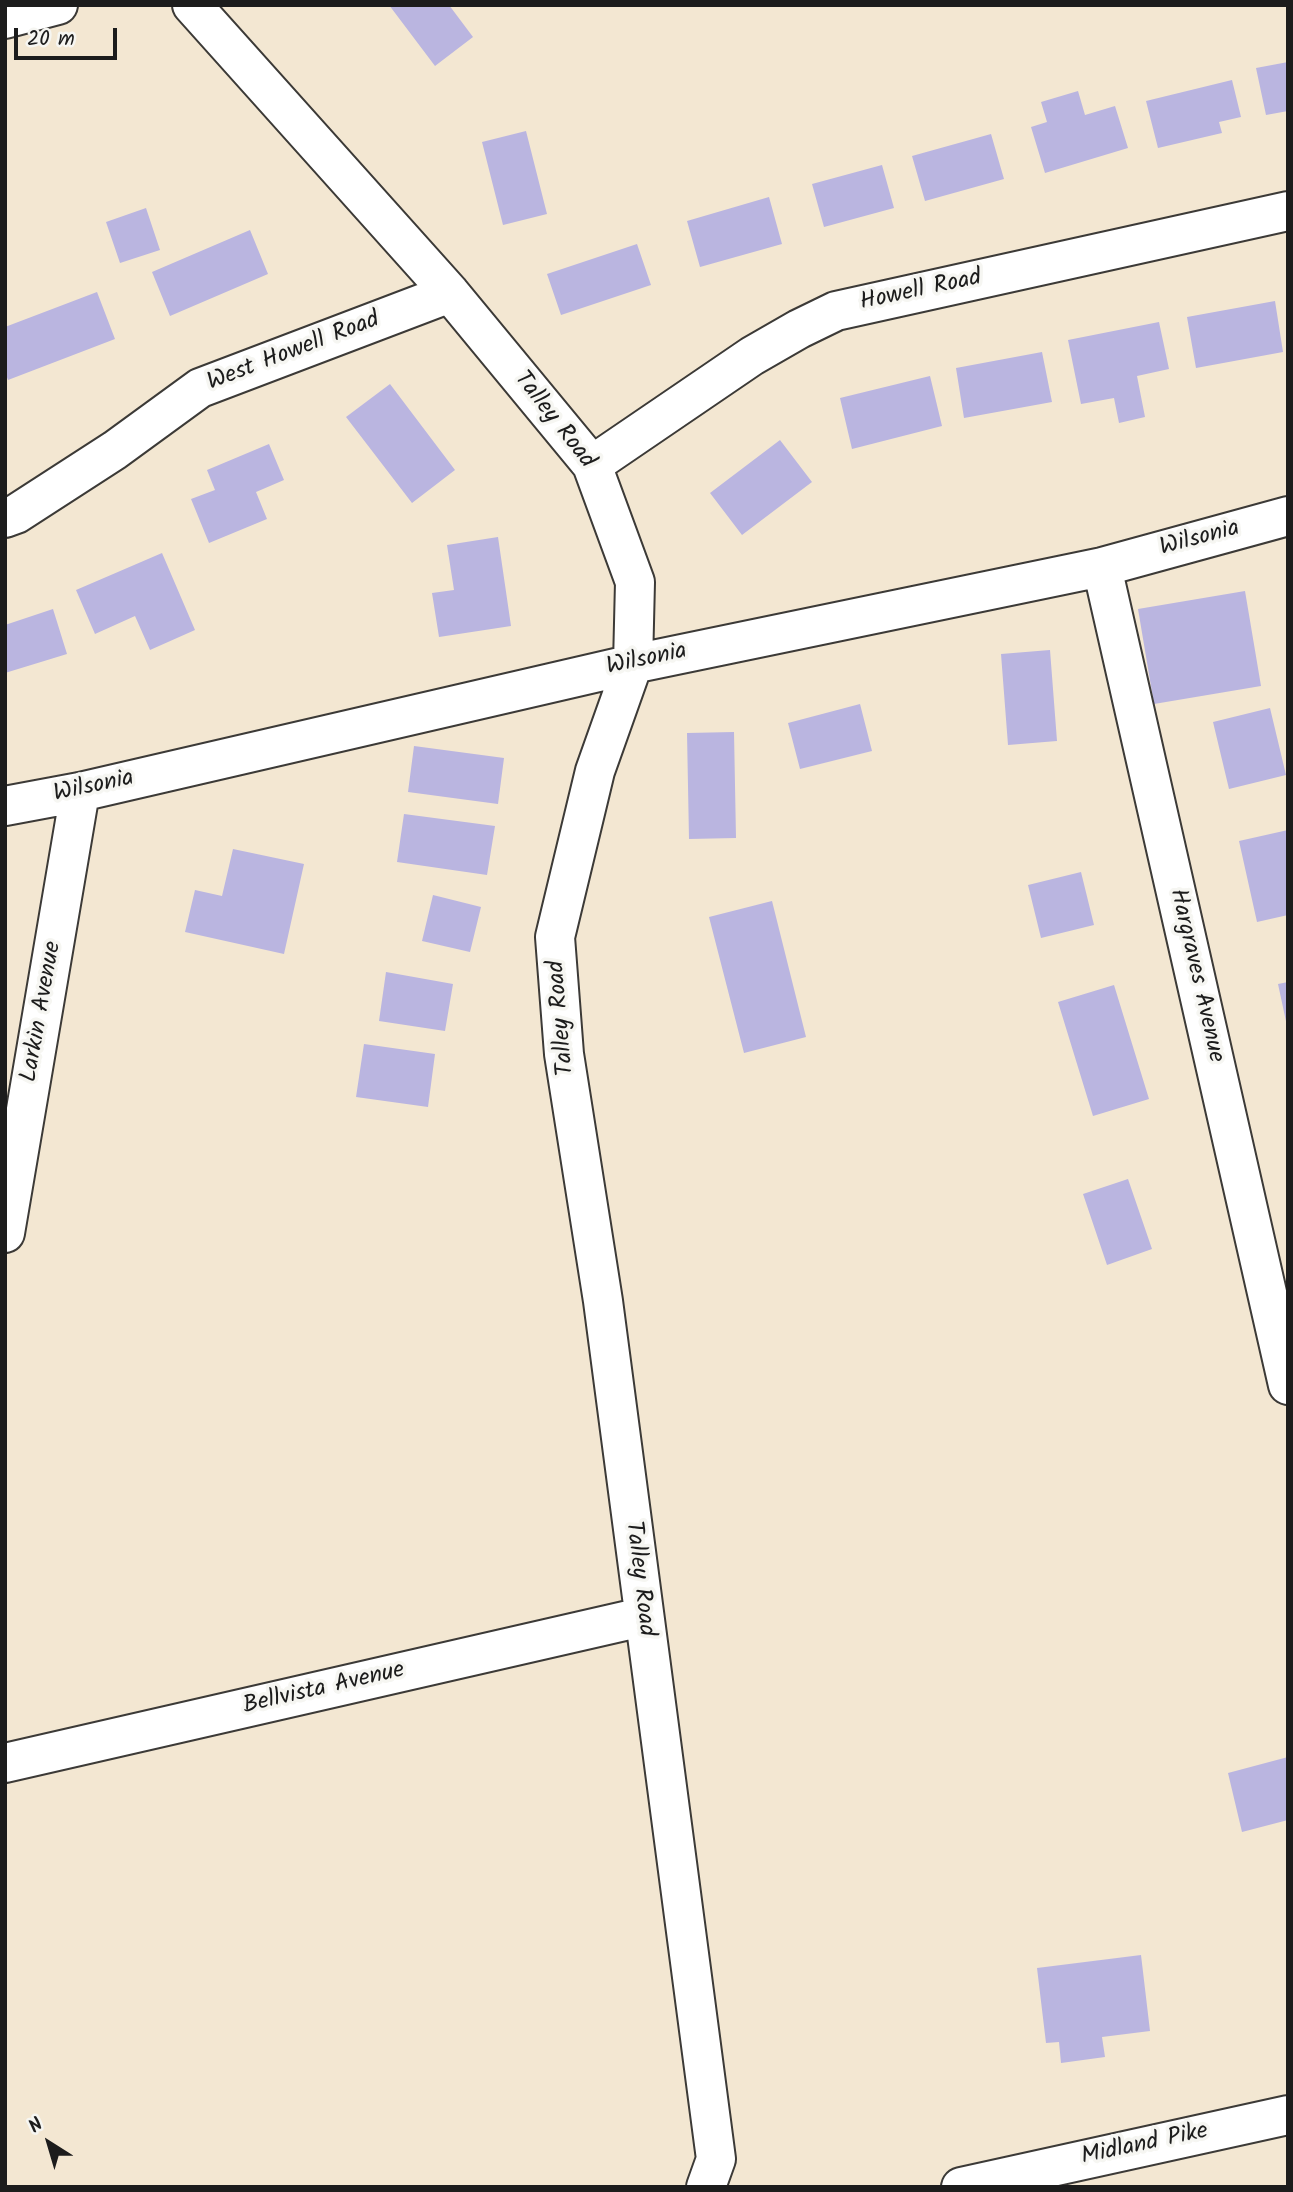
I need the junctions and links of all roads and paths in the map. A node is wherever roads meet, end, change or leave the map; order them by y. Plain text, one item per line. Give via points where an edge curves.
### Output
1 (58, 5) edge
2 (192, 5) edge
3 (5, 19) edge
4 (1288, 211) edge
5 (450, 293) junction
6 (592, 465) junction
7 (1288, 516) edge
8 (5, 518) edge
9 (1102, 567) junction
10 (633, 664) junction
11 (80, 792) junction
12 (5, 806) edge
13 (5, 1233) edge
14 (1288, 1385) edge
15 (642, 1617) junction
16 (5, 1763) edge
17 (1288, 2115) edge
18 (706, 2187) edge
19 (961, 2187) edge

1 - 3 street
2 - 5 street, Talley Road
4 - 6 street, Howell Road via 836,311 752,356
5 - 6 street, Talley Road
5 - 8 street, West Howell Road via 200,388 115,450
6 - 10 street, Talley Road via 635,582
7 - 9 street, Wilsonia
9 - 10 street, Wilsonia
9 - 14 street, Hargraves Avenue
10 - 11 street, Wilsonia
10 - 15 street, Talley Road via 595,771 555,937 564,1054 603,1301
11 - 12 street, Wilsonia
11 - 13 street, Larkin Avenue
15 - 16 street, Bellvista Avenue
15 - 18 street, Talley Road via 716,2159
17 - 19 street, Midland Pike

